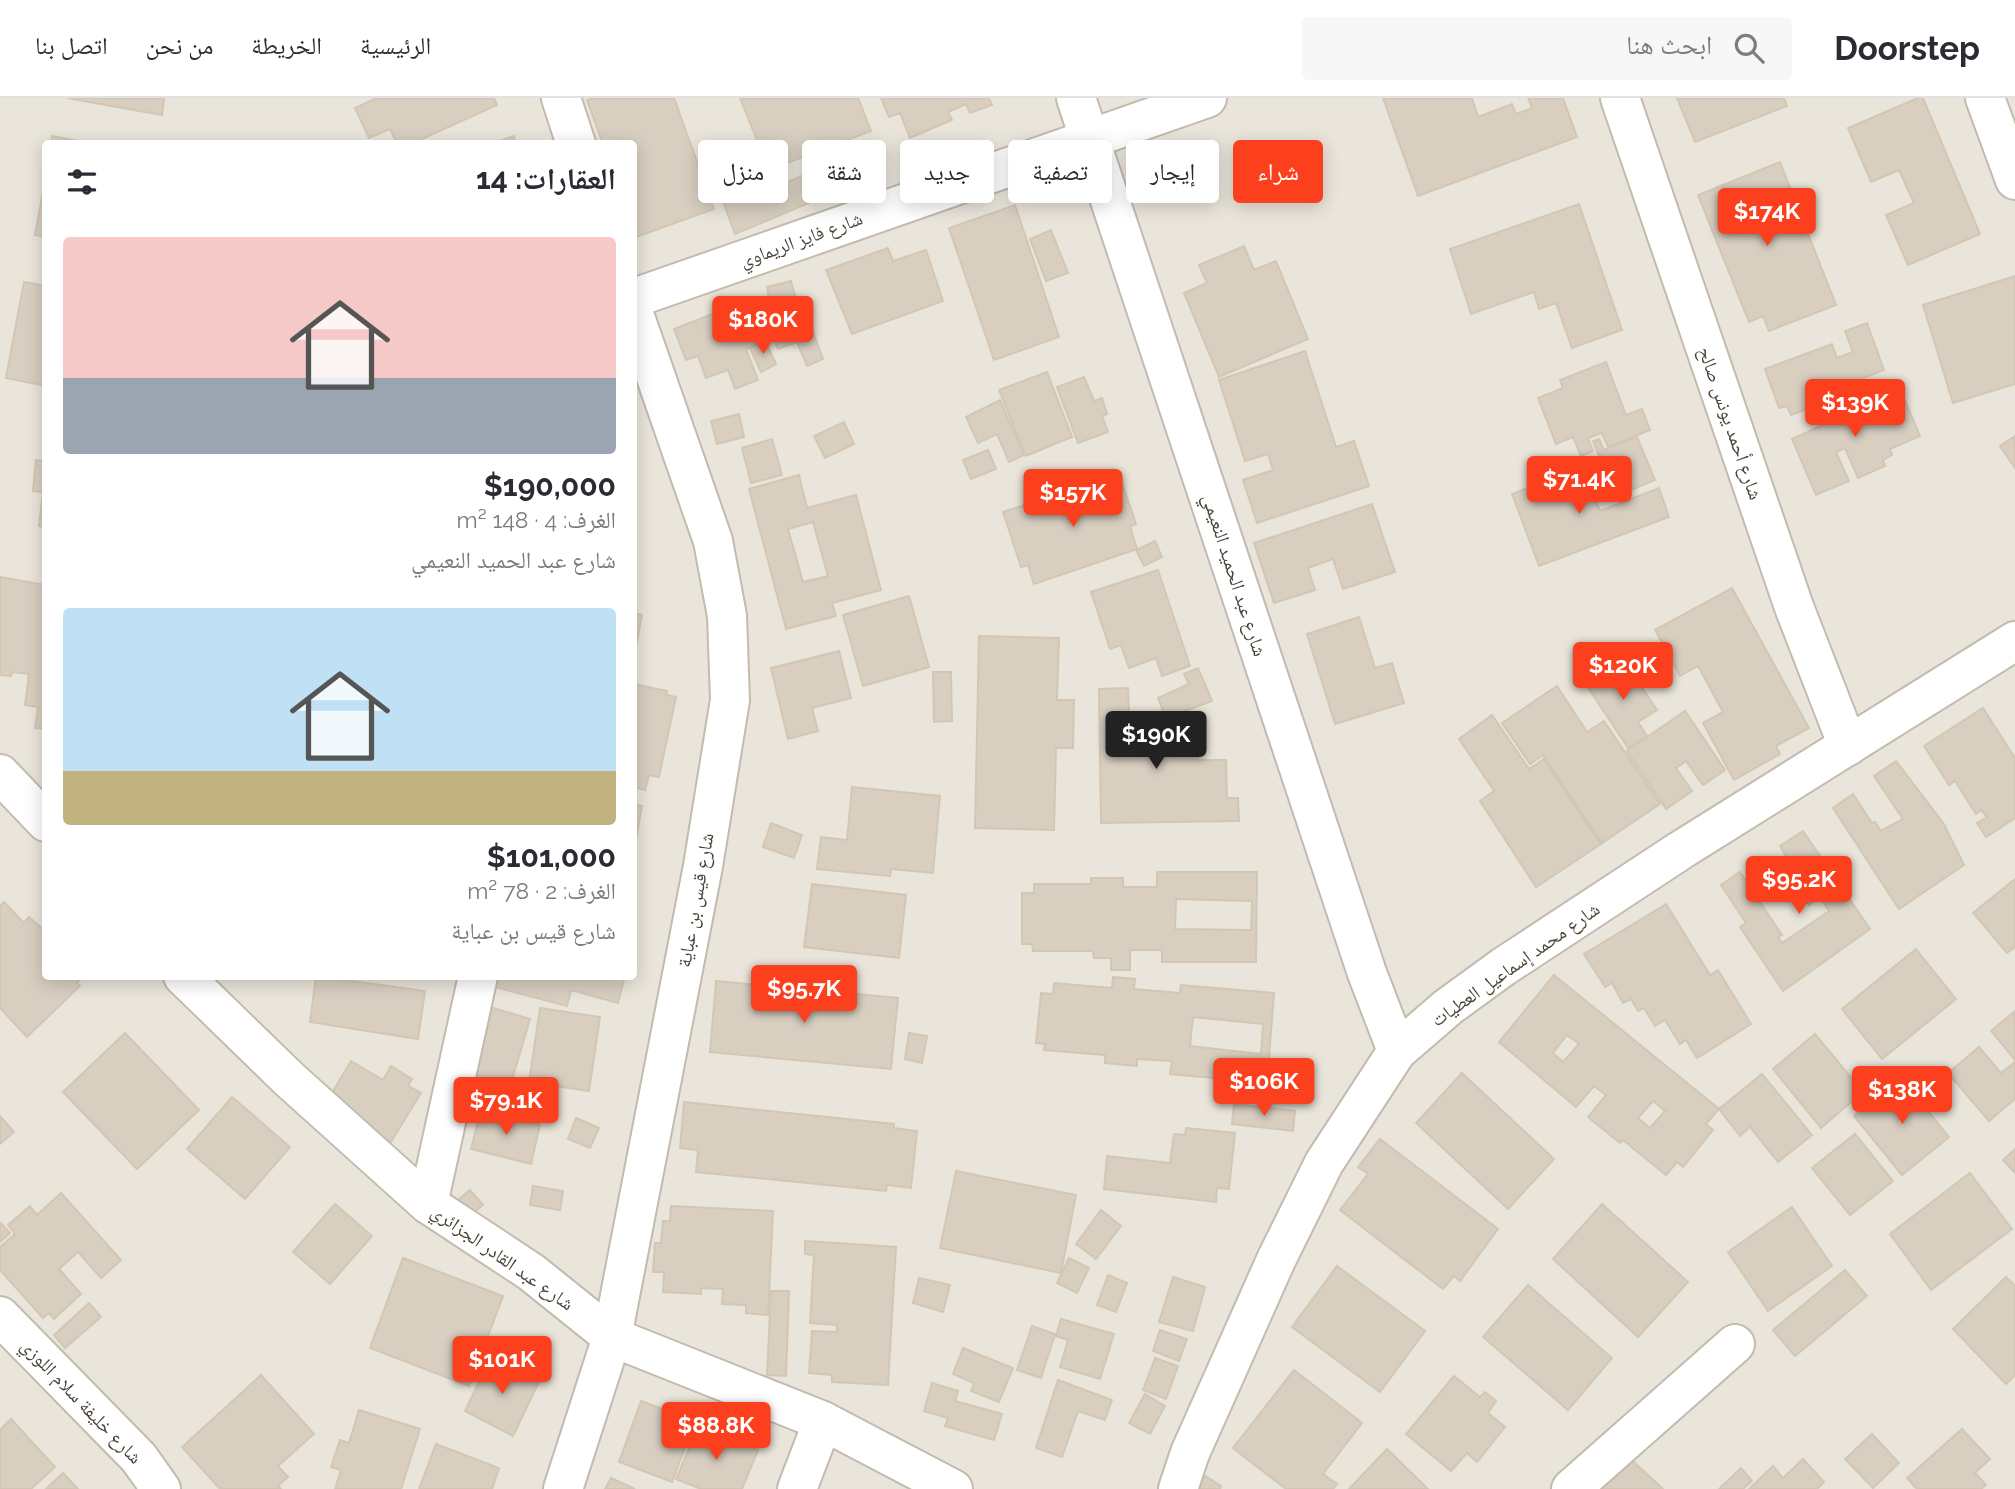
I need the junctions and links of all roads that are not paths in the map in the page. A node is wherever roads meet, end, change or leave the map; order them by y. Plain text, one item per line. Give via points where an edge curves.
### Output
1 (561, 98) edge
2 (1076, 98) edge
3 (1207, 98) edge
4 (1619, 98) edge
5 (1985, 98) edge
6 (1090, 136) junction
7 (575, 140) edge
8 (2015, 180) edge
9 (637, 297) edge
10 (637, 323) edge
11 (2015, 641) edge
12 (1847, 746) junction
13 (0, 774) edge
14 (42, 818) edge
15 (187, 980) edge
16 (477, 980) edge
17 (1397, 1052) junction
18 (428, 1204) junction
19 (0, 1316) edge
20 (612, 1337) junction
21 (1735, 1344) dead end
22 (823, 1421) junction
23 (161, 1489) edge
24 (563, 1489) edge
25 (797, 1489) edge
26 (953, 1489) edge
27 (1178, 1489) edge
28 (1572, 1489) edge

1 - 7 street
2 - 6 street, شارع عبد الحميد النعيمي
3 - 6 street, شارع فايز الريماوي
4 - 12 street, شارع أحمد يونس صالح via 1794,607
5 - 8 street
6 - 9 street, شارع فايز الريماوي
6 - 17 street, شارع عبد الحميد النعيمي
10 - 20 street, شارع قيس بن عباية via 713,541 727,616 730,700 703,866
11 - 12 street, شارع محمد إسماعيل العطيات
12 - 17 street, شارع محمد إسماعيل العطيات via 1503,967
13 - 14 street
15 - 18 street, شارع عبد القادر الجزائري
16 - 18 street
17 - 27 street, شارع محمد إسماعيل العطيات via 1324,1163 1190,1452
18 - 20 street, شارع عبد القادر الجزائري via 531,1272
19 - 23 street, شارع خليفة سلام اللوزي via 139,1458
20 - 22 street, شارع عبد القادر الجزائري
20 - 24 street, شارع قيس بن عباية
21 - 28 street
22 - 25 street
22 - 26 street, شارع عبد القادر الجزائري

